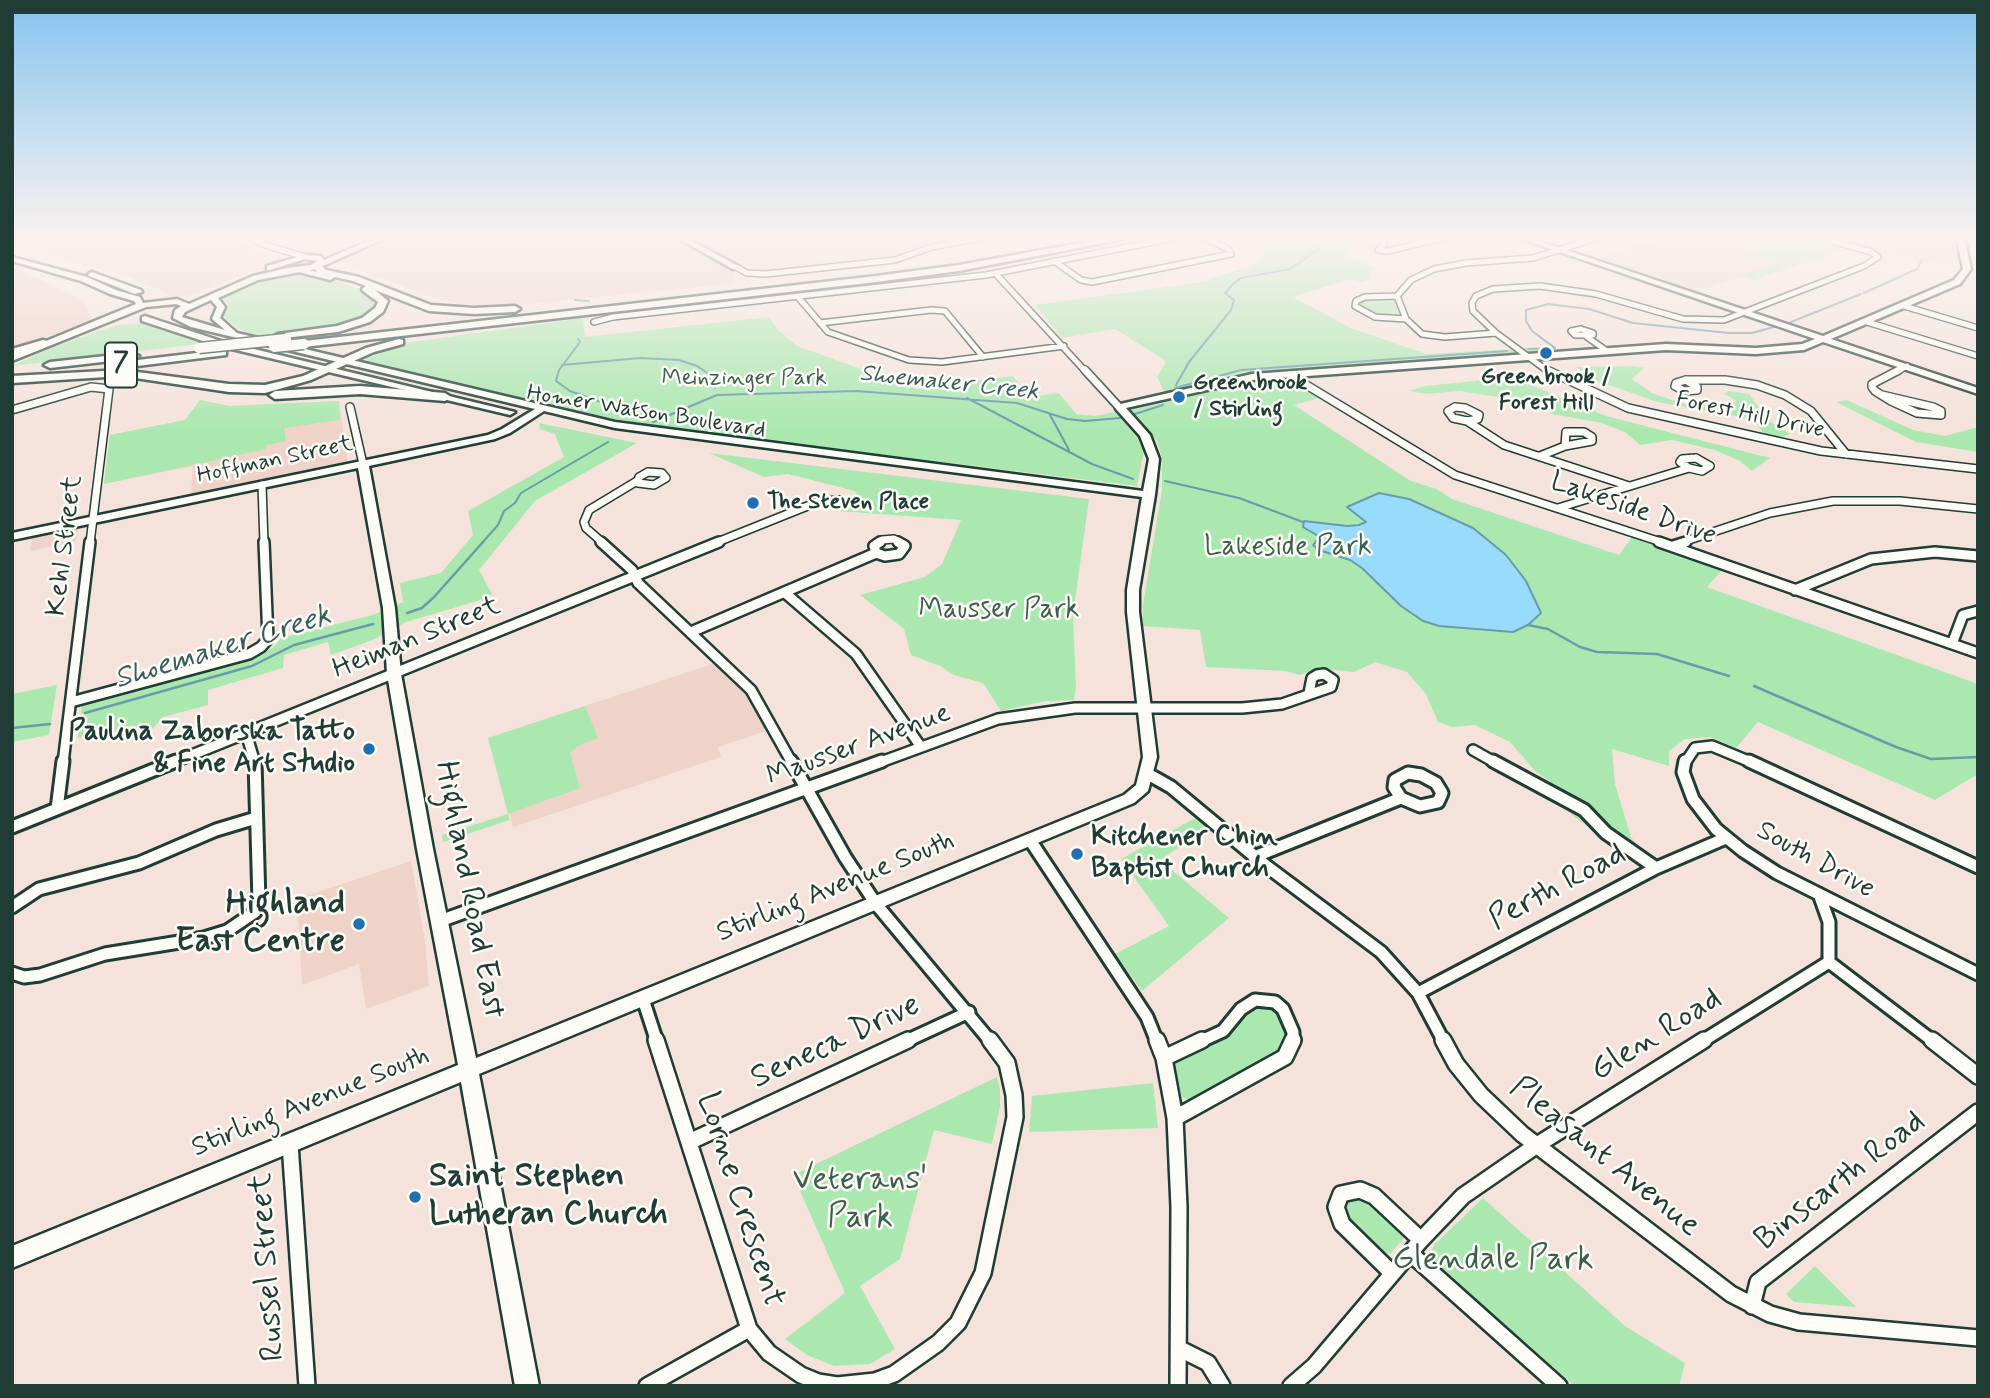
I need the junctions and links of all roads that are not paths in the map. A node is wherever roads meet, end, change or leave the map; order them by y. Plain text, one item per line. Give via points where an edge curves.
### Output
1 (119, 301) edge
2 (140, 301) edge
3 (167, 301) edge
4 (178, 301) edge
5 (202, 301) edge
6 (216, 301) edge
7 (383, 301) edge
8 (412, 301) edge
9 (624, 301) edge
10 (708, 301) edge
11 (759, 301) edge
12 (802, 301) edge
13 (1021, 301) edge
14 (1356, 301) edge
15 (1398, 301) edge
16 (1473, 301) edge
17 (1618, 301) edge
18 (1713, 301) edge
19 (1773, 301) edge
20 (1915, 301) edge
21 (617, 302) junction
22 (1904, 306) junction
23 (135, 309) junction
24 (180, 311) junction
25 (1745, 312) junction
26 (121, 315) junction
27 (596, 316) junction
28 (143, 319) junction
29 (1406, 319) junction
30 (1867, 322) junction
31 (820, 323) junction
32 (1978, 328) edge
33 (1496, 333) junction
34 (1587, 337) dead end
35 (282, 338) junction
36 (1827, 339) junction
37 (236, 340) junction
38 (43, 343) joint
39 (1063, 346) junction
40 (1607, 351) junction
41 (1978, 356) edge
42 (12, 357) edge
43 (983, 357) junction
44 (1527, 357) junction
45 (346, 363) junction
46 (1907, 366) junction
47 (328, 369) junction
48 (17, 375) edge
49 (1290, 375) junction
50 (1686, 380) dead end
51 (199, 385) junction
52 (1978, 391) edge
53 (1882, 395) junction
54 (444, 397) junction
55 (350, 407) dead end
56 (1119, 407) junction
57 (541, 409) junction
58 (12, 410) edge
59 (530, 416) junction
60 (1466, 421) dead end
61 (1565, 446) dead end
62 (1846, 454) junction
63 (1539, 456) junction
64 (363, 464) junction
65 (1689, 468) dead end
66 (1978, 469) edge
67 (637, 481) dead end
68 (262, 485) junction
69 (1629, 485) junction
70 (1149, 498) junction
71 (840, 500) dead end
72 (1558, 508) junction
73 (1978, 509) edge
74 (91, 522) junction
75 (12, 537) edge
76 (1672, 546) junction
77 (876, 553) dead end
78 (1978, 556) edge
79 (635, 576) junction
80 (1795, 590) junction
81 (784, 592) junction
82 (1978, 611) edge
83 (691, 632) junction
84 (1952, 644) junction
85 (1978, 653) edge
86 (394, 674) junction
87 (1309, 693) dead end
88 (71, 702) junction
89 (1143, 710) junction
90 (246, 733) junction
91 (921, 747) junction
92 (1474, 750) dead end
93 (1148, 774) junction
94 (808, 789) junction
95 (1401, 798) dead end
96 (57, 809) junction
97 (256, 818) junction
98 (12, 827) edge
99 (1726, 838) junction
100 (1030, 840) junction
101 (1254, 857) junction
102 (1978, 867) edge
103 (1656, 868) junction
104 (1819, 894) junction
105 (876, 904) junction
106 (12, 907) edge
107 (440, 922) junction
108 (1829, 962) junction
109 (12, 973) edge
110 (1978, 974) edge
111 (1418, 993) junction
112 (643, 999) junction
113 (969, 1012) junction
114 (1164, 1058) junction
115 (469, 1070) junction
116 (1978, 1076) edge
117 (1978, 1112) edge
118 (1175, 1118) junction
119 (689, 1142) junction
120 (290, 1144) junction
121 (1537, 1145) junction
122 (1421, 1240) junction
123 (1410, 1253) junction
124 (12, 1257) edge
125 (1392, 1273) junction
126 (1752, 1306) junction
127 (749, 1329) junction
128 (1978, 1338) edge
129 (1180, 1349) junction
130 (307, 1386) edge
131 (527, 1386) edge
132 (647, 1386) edge
133 (1178, 1386) edge
134 (1222, 1386) edge
135 (1291, 1386) edge
136 (1559, 1386) edge

1 - 26 main road via 124,310
2 - 23 main road
3 - 23 main road
4 - 24 main road via 186,303
5 - 24 main road
6 - 37 main road via 221,307 216,319
7 - 35 highway via 374,315 349,326
8 - 21 highway via 429,308 474,311
9 - 21 highway, 7
10 - 27 highway, 7
11 - 27 street
12 - 31 street
13 - 39 street
14 - 29 street via 1355,306 1375,317
15 - 29 street
16 - 33 street, Forest Hill Drive via 1473,311
17 - 25 street, Forest Hill Drive via 1684,319 1724,320
18 - 25 main road
19 - 25 street
20 - 22 main road
21 - 35 highway, 7
22 - 30 main road
22 - 32 street
23 - 26 main road
23 - 28 main road via 132,316
24 - 28 main road
24 - 37 main road, Homer Watson Boulevard via 178,320
25 - 36 main road
26 - 38 main road
27 - 45 highway via 410,339 370,350
27 - 48 highway, 7, bridge
28 - 42 main road via 104,326
28 - 47 main road, Homer Watson Boulevard via 218,343
29 - 33 street via 1429,336
30 - 36 main road
30 - 41 street
31 - 43 street via 835,335 909,360
31 - 43 street via 945,311
33 - 44 street, Forest Hill Drive
34 - 40 street
35 - 37 highway, 7, bridge
36 - 40 main road via 1765,351 1678,347
36 - 46 main road
37 - 45 main road, Homer Watson Boulevard
37 - 48 highway, 7, bridge
38 - 42 highway
39 - 43 street
39 - 56 street
40 - 44 main road
44 - 49 main road
44 - 62 street, Forest Hill Drive via 1571,385 1628,408
45 - 47 highway
45 - 57 main road, Homer Watson Boulevard
46 - 52 main road
46 - 53 street via 1872,384
47 - 51 highway via 265,389
47 - 54 main road, Homer Watson Boulevard
48 - 51 highway via 122,373
49 - 56 main road via 1252,377
49 - 72 street, Lakeside Drive via 1455,475
50 - 62 street via 1743,382 1786,395 1811,411
51 - 54 highway via 242,394 360,390
53 - 53 street via 1917,413 1941,415 1933,407
54 - 59 main road, Homer Watson Boulevard
55 - 64 street, Highland Road East
56 - 70 main road via 1151,447
57 - 59 main road, Hoffman Street
57 - 70 main road, Homer Watson Boulevard via 647,430
58 - 74 street, Kehl Street via 91,387 109,388
59 - 64 main road, Hoffman Street via 491,437
59 - 70 main road, Homer Watson Boulevard via 646,439
60 - 63 street via 1504,445
61 - 63 street
62 - 66 street, Forest Hill Drive
63 - 69 street
64 - 68 main road, Hoffman Street
64 - 86 main road, Highland Road East via 389,608
65 - 69 street
67 - 79 street, Lorne Crescent via 592,507 584,522
68 - 74 main road, Hoffman Street
68 - 88 street via 268,639 261,647
69 - 72 street
70 - 89 main road via 1133,605
71 - 79 street, Heiman Street via 820,501
72 - 76 street, Lakeside Drive
73 - 76 street via 1833,501 1770,513
74 - 75 main road, Hoffman Street
74 - 88 street, Kehl Street
76 - 80 street, Lakeside Drive
77 - 81 street
78 - 80 street via 1922,553 1871,559
79 - 83 street, Lorne Crescent
79 - 86 street, Heiman Street
80 - 84 street, Lakeside Drive
81 - 83 street
81 - 91 street via 856,654
82 - 84 street via 1964,615
83 - 94 street, Lorne Crescent via 751,691
84 - 85 street, Lakeside Drive
86 - 90 street, Heiman Street
86 - 107 main road, Highland Road East
87 - 89 street, Mausser Avenue via 1282,704
88 - 96 street, Kehl Street
89 - 91 street, Mausser Avenue via 1027,713
89 - 93 main road
90 - 96 street, Heiman Street
90 - 97 street via 255,760
91 - 94 street, Mausser Avenue
92 - 103 street via 1584,810 1606,833
93 - 100 main road, Stirling Avenue South via 1143,787 1129,799
93 - 101 street, Pleasant Avenue via 1171,787
94 - 105 street, Lorne Crescent
94 - 107 street, Mausser Avenue
95 - 101 street
96 - 98 street, Heiman Street
97 - 106 street via 139,863 40,889
97 - 109 street via 259,902 246,920 204,938 105,954 40,975
99 - 102 street, South Drive via 1702,812 1687,786 1685,761 1695,748 1712,746 1739,756
99 - 103 street, Perth Road
99 - 104 street, South Drive via 1777,873
100 - 105 main road, Stirling Avenue South
100 - 114 street via 1147,1017
101 - 111 street, Pleasant Avenue via 1364,936
103 - 111 street, Perth Road
104 - 108 street via 1829,922
104 - 110 street, South Drive
105 - 112 main road, Stirling Avenue South
105 - 113 street, Lorne Crescent
107 - 115 main road, Highland Road East
108 - 116 street
108 - 121 street, Glen Road
111 - 121 street, Pleasant Avenue via 1455,1064 1481,1095
112 - 115 main road, Stirling Avenue South
112 - 119 street, Lorne Crescent
113 - 119 street, Seneca Drive
113 - 127 street, Lorne Crescent via 1007,1063 1015,1116 983,1272 958,1323 894,1374 837,1385 801,1375 769,1353
114 - 118 street
114 - 118 street via 1223,1031 1255,1000 1275,1002 1293,1032 1293,1044 1285,1057
115 - 120 main road, Stirling Avenue South
115 - 131 main road, Highland Road East
117 - 126 street, Binscarth Road via 1758,1282
118 - 129 street
119 - 127 street, Lorne Crescent
120 - 124 main road, Stirling Avenue South
120 - 130 street, Russel Street
121 - 122 street, Glen Road via 1463,1196
121 - 126 street, Pleasant Avenue
122 - 123 street, Glen Road
122 - 125 street via 1374,1196 1360,1190 1341,1194 1336,1207 1342,1224
123 - 125 street, Glen Road
123 - 136 street
125 - 135 street, Glen Road via 1314,1366
126 - 128 street, Pleasant Avenue via 1799,1322
127 - 132 street
129 - 133 street
129 - 134 street via 1208,1363

